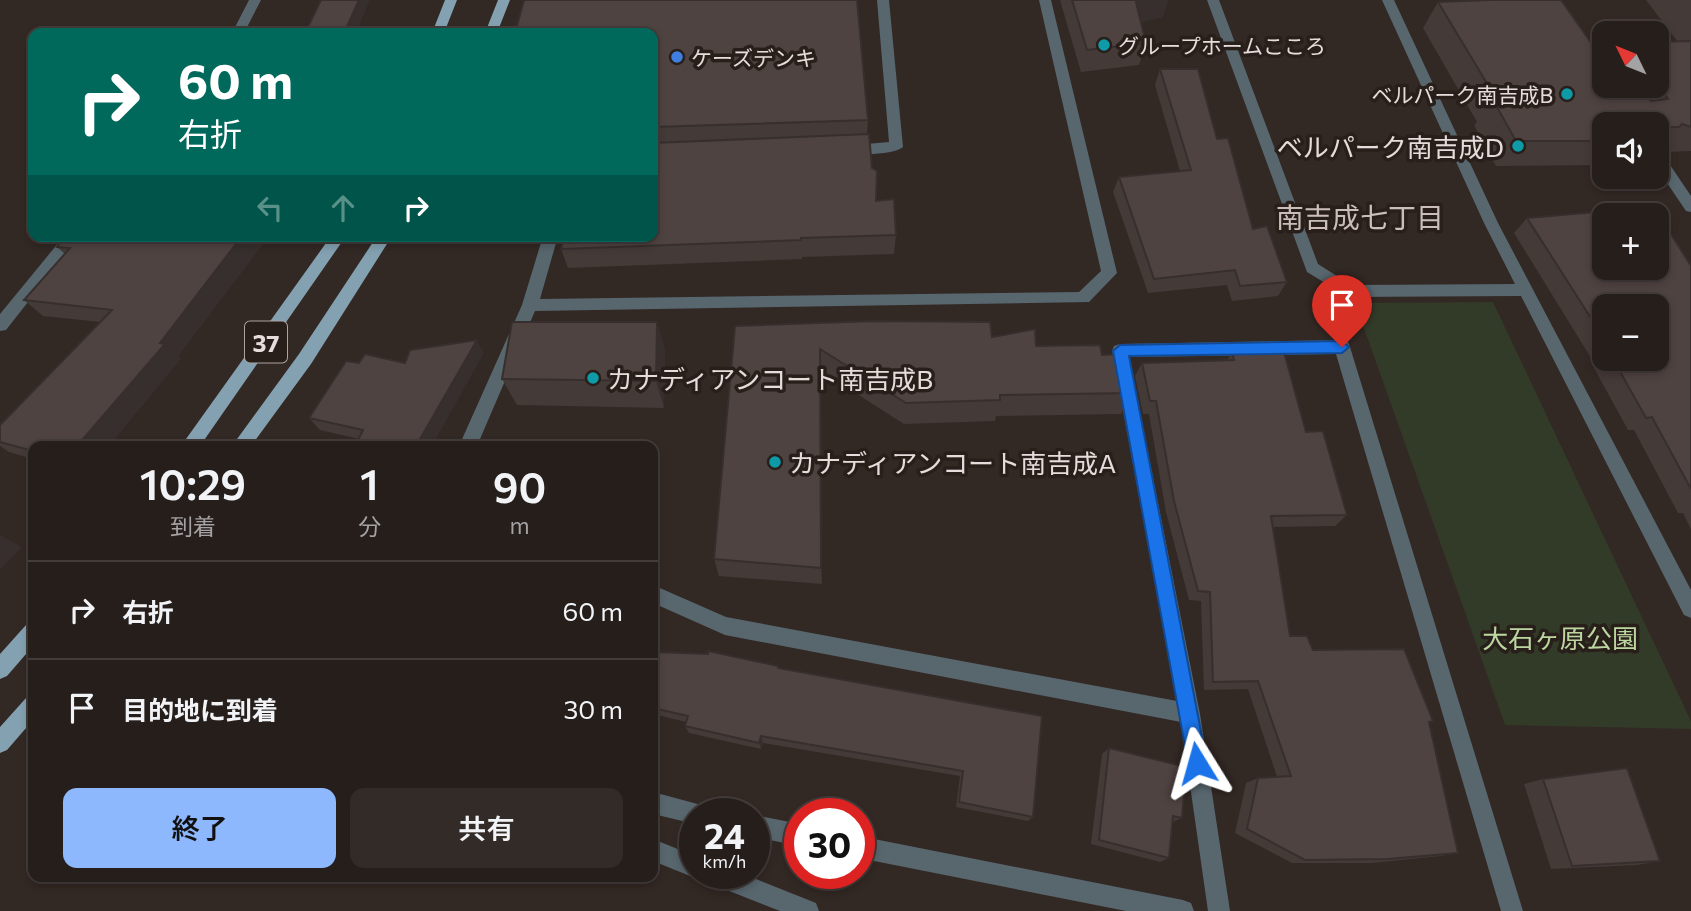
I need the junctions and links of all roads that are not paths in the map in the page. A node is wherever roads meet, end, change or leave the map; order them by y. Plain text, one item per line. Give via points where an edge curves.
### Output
1 (255, 0) edge
2 (451, 0) edge
3 (504, 0) edge
4 (883, 0) edge
5 (1045, 0) edge
6 (1213, 0) edge
7 (1388, 0) edge
8 (241, 28) edge
9 (440, 28) edge
10 (493, 28) edge
11 (828, 149) edge
12 (1669, 174) edge
13 (1691, 206) edge
14 (68, 242) edge
15 (335, 242) edge
16 (381, 242) edge
17 (549, 242) edge
18 (1525, 290) junction
19 (530, 305) junction
20 (0, 325) edge
21 (194, 441) edge
22 (245, 441) edge
23 (470, 441) edge
24 (658, 596) edge
25 (1691, 609) edge
26 (28, 638) edge
27 (0, 669) edge
28 (28, 711) edge
29 (1190, 714) junction
30 (0, 743) edge
31 (658, 804) edge
32 (679, 810) edge
33 (875, 850) edge
34 (658, 852) edge
35 (679, 861) edge
36 (752, 889) edge
37 (808, 911) edge
38 (1183, 911) edge
39 (1219, 911) edge
40 (1512, 911) edge

1 - 8 street
2 - 9 main road
3 - 10 main road
4 - 11 street via 896,147
5 - 19 street via 1109,272 1083,298
6 - 18 street via 1311,268 1348,291
7 - 18 street
12 - 13 street
14 - 20 street
15 - 21 main road, 37
16 - 22 main road, 37
17 - 19 street
18 - 25 street
19 - 23 street
24 - 29 street via 725,626
26 - 27 main road
28 - 30 main road
29 - 39 street
29 - 40 street via 1120,351 1342,347
31 - 32 street
33 - 38 street
34 - 35 street
36 - 37 street

